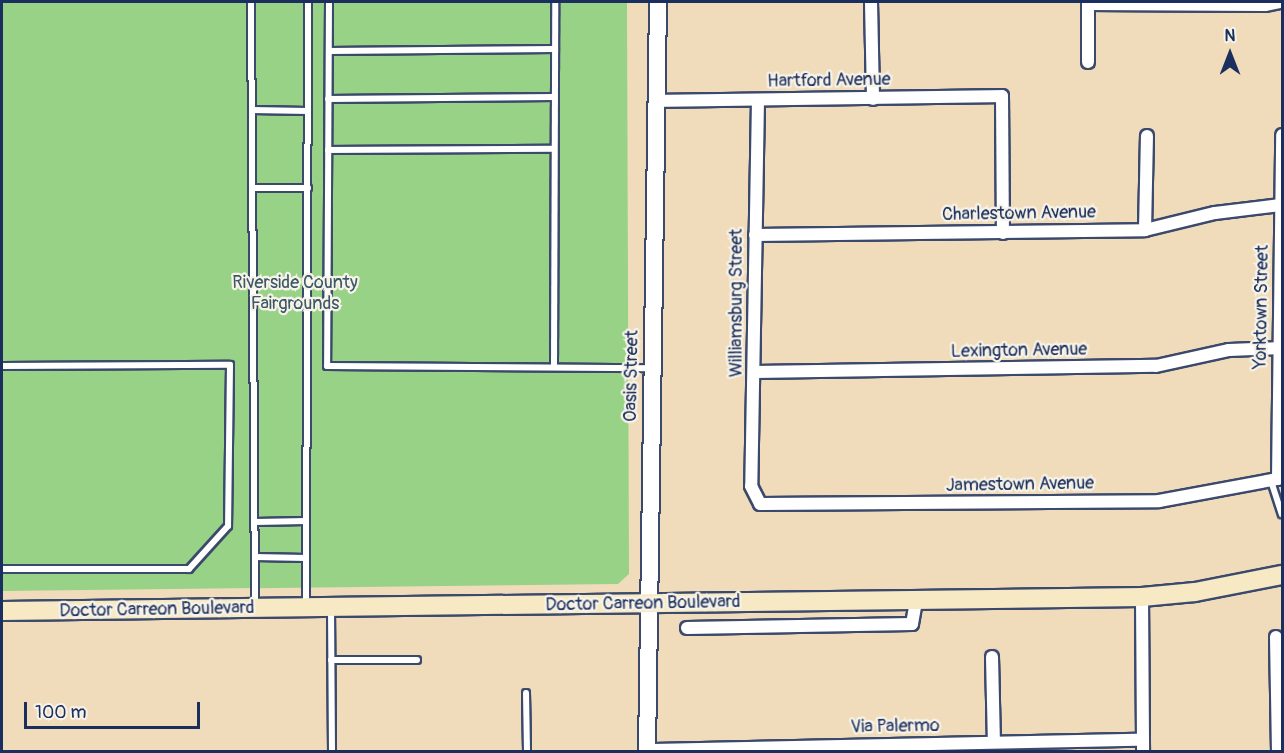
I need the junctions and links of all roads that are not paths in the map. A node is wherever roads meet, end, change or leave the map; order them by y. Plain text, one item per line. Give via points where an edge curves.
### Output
1 (251, 2) edge
2 (308, 2) edge
3 (329, 2) edge
4 (555, 2) edge
5 (658, 2) edge
6 (871, 2) edge
7 (1281, 2) edge
8 (1088, 3) edge
9 (554, 49) junction
10 (328, 51) junction
11 (1088, 62) dead end
12 (554, 97) junction
13 (328, 99) junction
14 (873, 99) junction
15 (758, 100) junction
16 (656, 101) junction
17 (252, 110) junction
18 (308, 111) junction
19 (1282, 135) edge
20 (1147, 136) dead end
21 (553, 149) junction
22 (328, 150) junction
23 (252, 188) junction
24 (308, 188) junction
25 (1281, 205) junction
26 (1145, 230) junction
27 (1003, 233) junction
28 (755, 235) junction
29 (1281, 348) edge
30 (2, 366) edge
31 (554, 367) junction
32 (651, 368) junction
33 (755, 372) junction
34 (1274, 479) junction
35 (760, 504) joint
36 (1282, 514) edge
37 (306, 521) junction
38 (255, 522) junction
39 (255, 557) junction
40 (306, 558) junction
41 (2, 570) edge
42 (1282, 575) edge
43 (1142, 597) junction
44 (916, 601) junction
45 (648, 603) junction
46 (331, 607) junction
47 (255, 608) junction
48 (306, 608) junction
49 (2, 611) edge
50 (687, 628) dead end
51 (1276, 637) dead end
52 (992, 657) dead end
53 (331, 660) junction
54 (417, 660) dead end
55 (526, 693) dead end
56 (994, 742) junction
57 (1143, 746) edge
58 (747, 750) edge
59 (647, 751) edge
60 (332, 752) edge
61 (527, 752) edge
62 (1278, 752) edge

1 - 17 lane
2 - 18 lane
3 - 10 lane
4 - 9 lane
5 - 16 street, Oasis Street
6 - 14 street
7 - 8 street
8 - 11 street
9 - 10 lane
9 - 12 lane
10 - 13 lane
12 - 13 lane
12 - 21 lane
13 - 22 lane
14 - 15 street, Hartford Avenue
14 - 27 street, Hartford Avenue via 1002,96
15 - 16 street, Hartford Avenue
15 - 28 street, Williamsburg Street
16 - 32 street, Oasis Street
17 - 18 lane
17 - 23 lane
18 - 24 lane
19 - 25 street, Yorktown Street
20 - 26 street
21 - 22 lane
21 - 31 lane
22 - 31 lane via 327,366
23 - 24 lane
23 - 38 lane
24 - 37 lane
25 - 26 street, Charlestown Avenue via 1215,213
25 - 29 street, Yorktown Street
26 - 27 street, Charlestown Avenue
27 - 28 street, Charlestown Avenue
28 - 33 street, Williamsburg Street
29 - 33 street, Lexington Avenue via 1229,350 1156,366
29 - 34 street, Yorktown Street
30 - 41 lane via 230,365 228,526 189,569
31 - 32 lane
32 - 45 street, Oasis Street
33 - 35 street, Williamsburg Street via 752,486
34 - 35 street, Jamestown Avenue via 1159,501
34 - 36 lane
37 - 38 lane
37 - 40 lane
38 - 39 lane
39 - 40 lane
39 - 47 lane
40 - 48 lane
42 - 43 main road, Doctor Carreon Boulevard via 1196,592
43 - 44 main road, Doctor Carreon Boulevard
43 - 57 street
44 - 45 main road, Doctor Carreon Boulevard
44 - 50 street via 912,624
45 - 46 main road, Doctor Carreon Boulevard
45 - 59 street, Oasis Street
46 - 48 main road, Doctor Carreon Boulevard
46 - 53 lane
47 - 48 main road, Doctor Carreon Boulevard
47 - 49 main road, Doctor Carreon Boulevard
51 - 62 street
52 - 56 street
53 - 54 lane
53 - 60 lane
55 - 61 lane
56 - 57 street, Via Palermo
56 - 58 street, Via Palermo
58 - 59 street, Via Palermo

